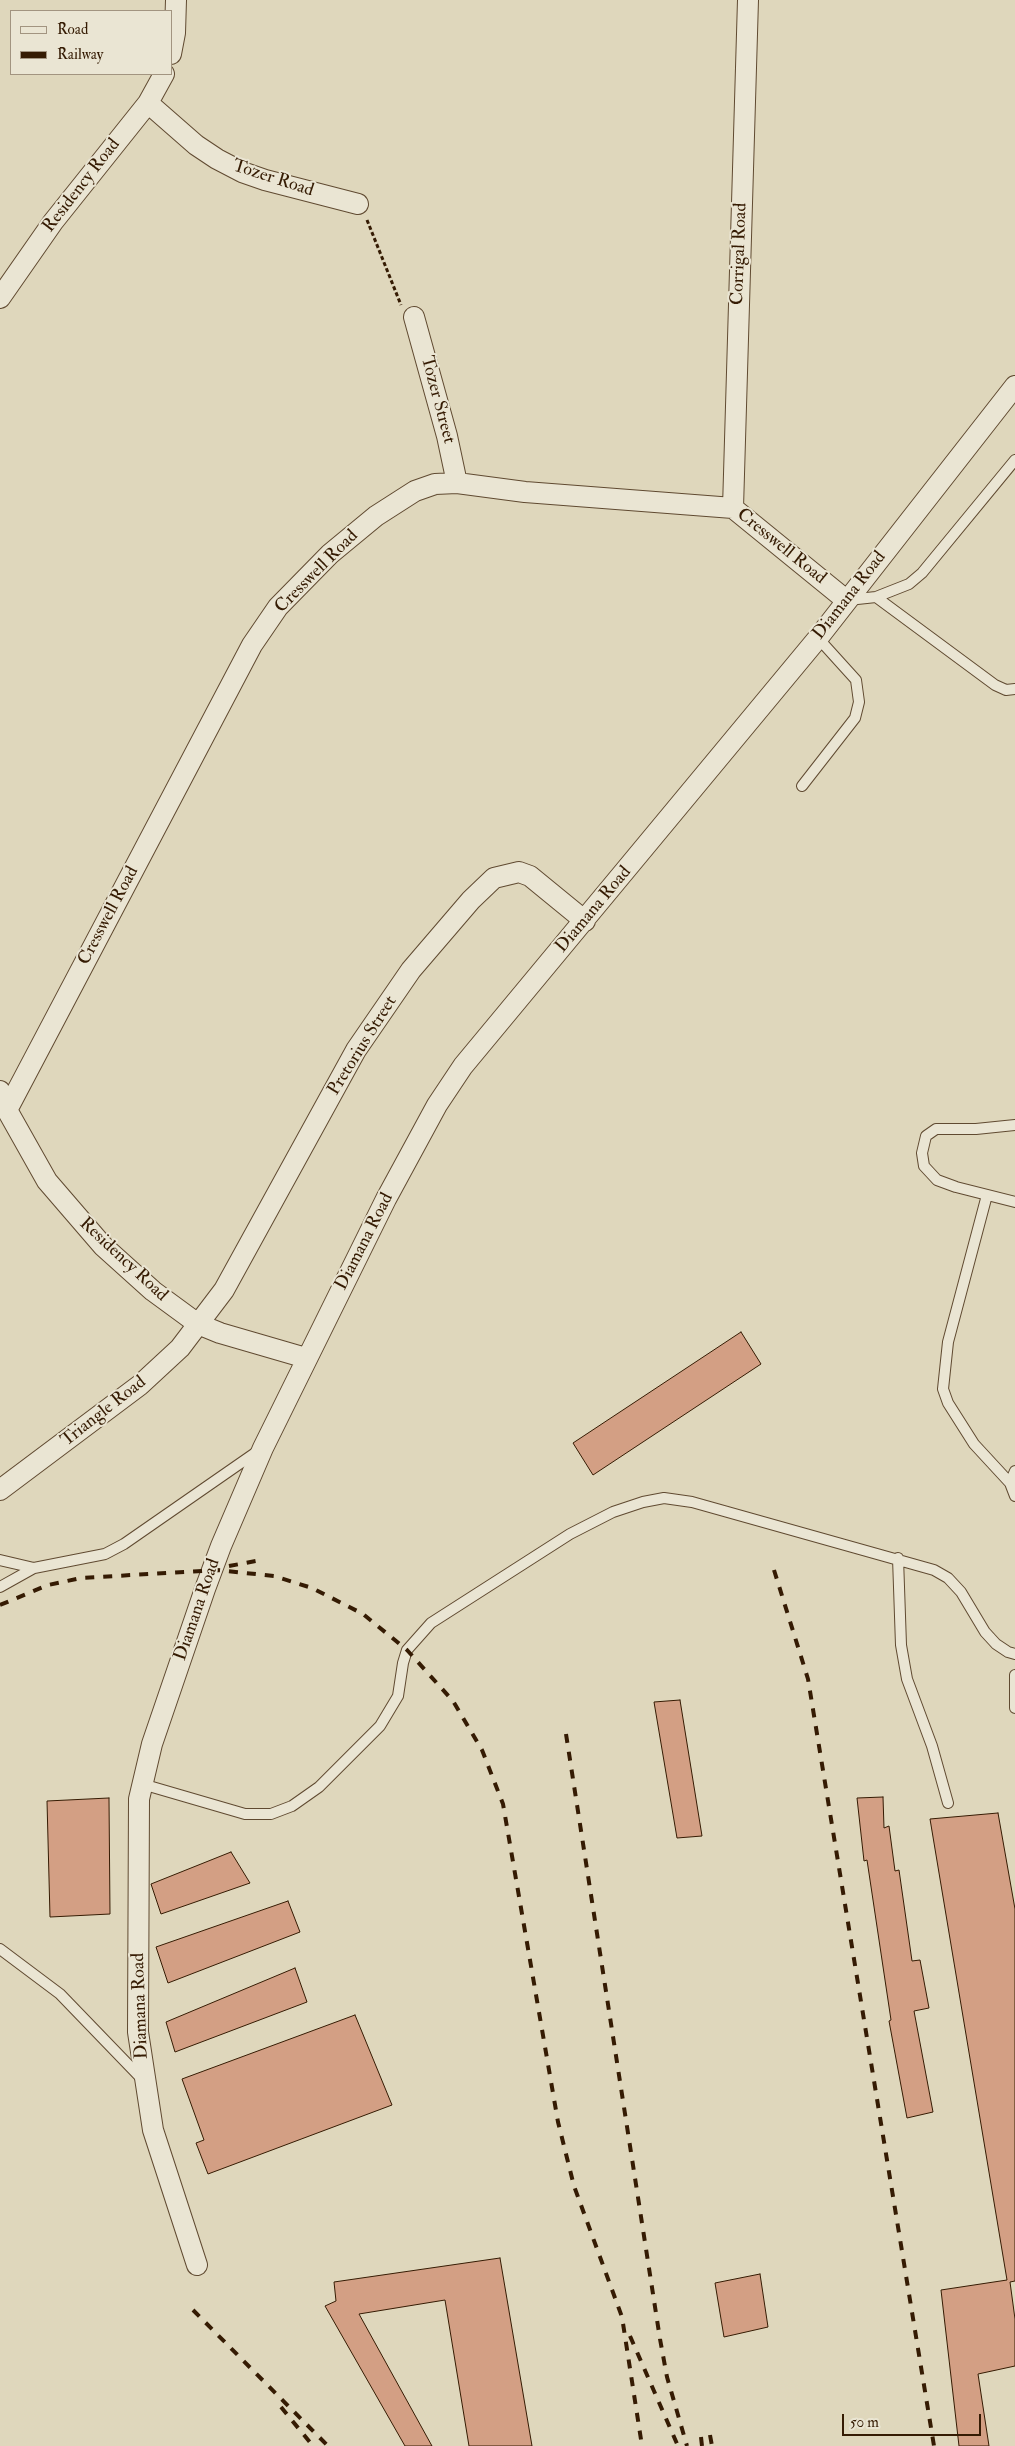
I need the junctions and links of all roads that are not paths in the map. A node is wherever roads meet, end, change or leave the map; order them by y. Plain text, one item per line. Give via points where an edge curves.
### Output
1 (176, 0) edge
2 (748, 0) edge
3 (172, 49) edge
4 (163, 75) edge
5 (148, 102) junction
6 (358, 204) road end
7 (0, 298) edge
8 (414, 317) road end
9 (1015, 386) edge
10 (1015, 460) edge
11 (457, 483) junction
12 (733, 508) junction
13 (876, 597) junction
14 (846, 600) junction
15 (818, 638) junction
16 (1015, 689) edge
17 (802, 786) dead end
18 (585, 921) junction
19 (0, 1091) edge
20 (7, 1110) junction
21 (1015, 1125) edge
22 (987, 1195) junction
23 (1015, 1202) edge
24 (198, 1324) junction
25 (306, 1358) junction
26 (263, 1448) junction
27 (1015, 1471) edge
28 (1010, 1483) junction
29 (0, 1490) edge
30 (1015, 1496) edge
31 (898, 1558) junction
32 (0, 1560) edge
33 (34, 1568) junction
34 (0, 1588) edge
35 (1015, 1654) edge
36 (1015, 1675) edge
37 (1015, 1708) edge
38 (142, 1784) junction
39 (948, 1803) dead end
40 (0, 1949) edge
41 (145, 2083) junction
42 (197, 2265) dead end

1 - 3 street
2 - 12 street, Corrigal Road
4 - 5 street, Residency Road
5 - 6 street, Tozer Road via 196,145 242,172
5 - 7 street, Residency Road via 53,222
8 - 11 street, Tozer Street
9 - 14 street, Diamana Road
10 - 13 lane via 922,573 909,584
11 - 12 street, Cresswell Road via 525,492
11 - 20 street, Cresswell Road via 435,484 415,491 376,516 330,554 278,607 252,645
12 - 14 street, Cresswell Road
13 - 14 lane
13 - 16 lane via 995,685 1006,690
14 - 15 street, Diamana Road
15 - 17 lane via 856,680 859,702 855,718
15 - 18 street, Diamana Road
18 - 24 street, Pretorius Street via 530,876 519,872 508,872 494,878 471,900 411,970 356,1050 246,1252 224,1290
18 - 25 street, Diamana Road via 463,1066 437,1105
19 - 20 street, Residency Road
20 - 24 street, Residency Road via 47,1181 72,1212 103,1246 153,1291
21 - 22 lane via 936,1129 926,1136 922,1153 924,1166 937,1180
22 - 23 lane
22 - 28 lane via 948,1342 943,1389 948,1403 974,1444
24 - 25 street, Residency Road via 220,1334
24 - 29 street, Triangle Road via 180,1348 140,1385
25 - 26 street, Diamana Road
26 - 33 lane via 105,1554
26 - 38 street, Diamana Road via 220,1546 152,1744
27 - 28 lane
28 - 30 lane
31 - 35 lane via 948,1578 961,1592 985,1632 996,1644
31 - 38 lane via 692,1502 664,1498 643,1502 613,1512 570,1534 430,1623 407,1650 398,1696 380,1726 319,1786 292,1806 271,1814 245,1814
31 - 39 lane via 901,1645 908,1679
32 - 33 lane
33 - 34 lane
36 - 37 lane
38 - 41 street, Diamana Road via 139,1799 138,2032
40 - 41 lane via 60,1994
41 - 42 street, Diamana Road via 153,2130

